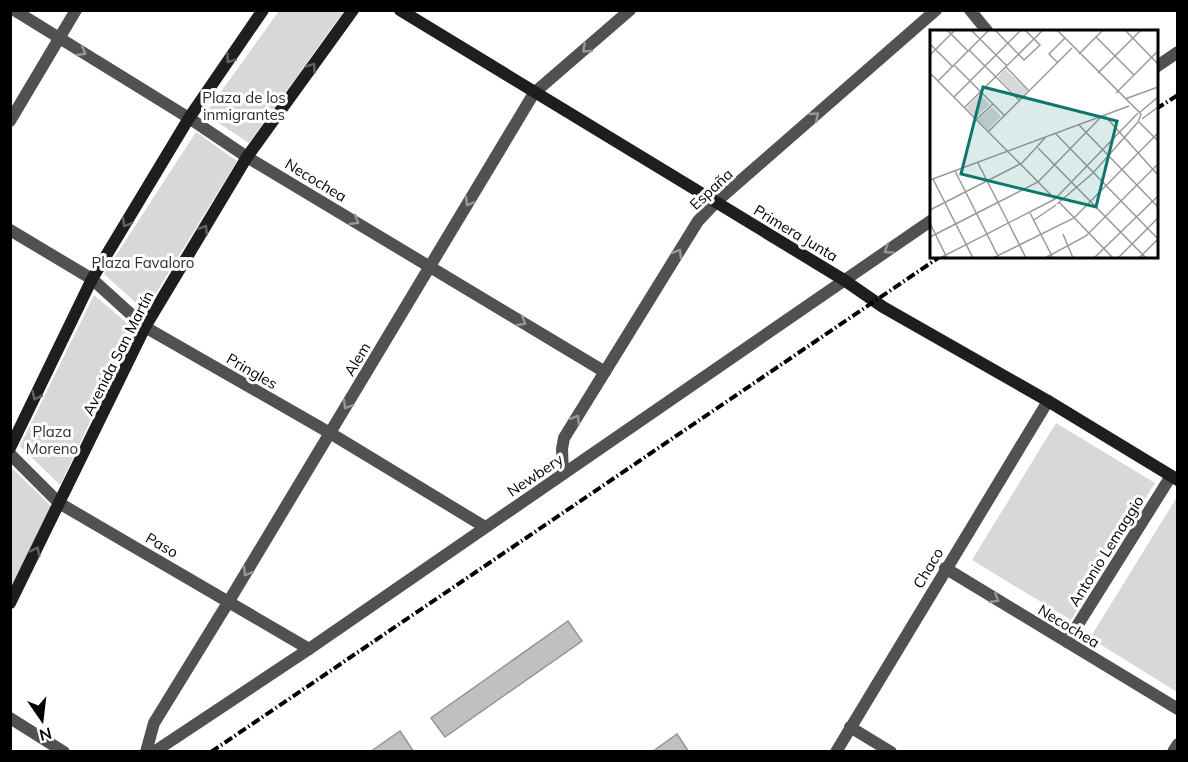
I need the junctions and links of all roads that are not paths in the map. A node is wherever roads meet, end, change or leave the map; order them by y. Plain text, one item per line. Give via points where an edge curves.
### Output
1 (14, 10) edge
2 (76, 10) edge
3 (263, 10) edge
4 (353, 10) edge
5 (400, 10) edge
6 (630, 10) edge
7 (936, 10) edge
8 (970, 10) edge
9 (986, 30) edge
10 (60, 39) junction
11 (1178, 52) edge
12 (1158, 66) edge
13 (534, 93) junction
14 (189, 118) junction
15 (10, 121) edge
16 (247, 156) junction
17 (716, 202) junction
18 (930, 221) edge
19 (10, 230) edge
20 (430, 266) junction
21 (92, 279) junction
22 (844, 280) junction
23 (145, 327) junction
24 (605, 372) junction
25 (1048, 401) junction
26 (330, 433) junction
27 (10, 448) edge
28 (10, 454) edge
29 (563, 474) junction
30 (1174, 478) edge
31 (59, 503) junction
32 (485, 527) junction
33 (945, 568) junction
34 (230, 601) junction
35 (10, 603) edge
36 (1067, 642) junction
37 (309, 649) junction
38 (1178, 709) edge
39 (10, 718) edge
40 (850, 727) junction
41 (1178, 744) edge
42 (64, 752) edge
43 (146, 752) edge
44 (154, 752) edge
45 (836, 752) edge
46 (891, 752) edge
47 (1173, 752) edge

1 - 10 street, Necochea
2 - 10 street
3 -> 14 main road
16 -> 4 main road, Avenida San Martín
5 - 13 main road, Primera Junta
6 -> 13 street, Alem
17 -> 7 street, España
8 - 9 street
10 -> 14 street, Necochea
10 - 15 street
11 - 12 street
13 - 17 main road, Primera Junta
13 -> 20 street, Alem
14 - 16 street, Necochea
14 -> 21 main road
16 -> 20 street, Necochea
23 -> 16 main road, Avenida San Martín
17 - 22 main road, Primera Junta
24 -> 17 street, España via 698,221
18 -> 22 street, Newbery
19 - 21 street, Pringles
20 -> 24 street, Necochea
20 -> 26 street, Alem
21 - 23 street, Pringles
21 -> 27 main road
22 - 25 main road, Primera Junta
22 - 29 street, Newbery
23 - 26 street, Pringles
23 - 31 main road, Avenida San Martín
29 -> 24 street, España via 564,438
25 - 30 main road, Primera Junta
25 - 33 street, Chaco
26 - 32 street, Pringles
26 -> 34 street, Alem
28 - 31 street, Paso
29 - 32 street, Newbery
30 - 36 street, Antonio Lemaggio
31 - 34 street, Paso
35 -> 31 main road, Avenida San Martín
32 - 37 street, Newbery
33 -> 36 street, Necochea
33 - 40 street, Chaco
34 - 37 street, Paso
34 - 43 street, Alem via 154,723
36 - 38 street, Necochea
37 - 44 street, Newbery
39 - 42 street
40 - 45 street, Chaco
40 - 46 street
41 - 47 street

